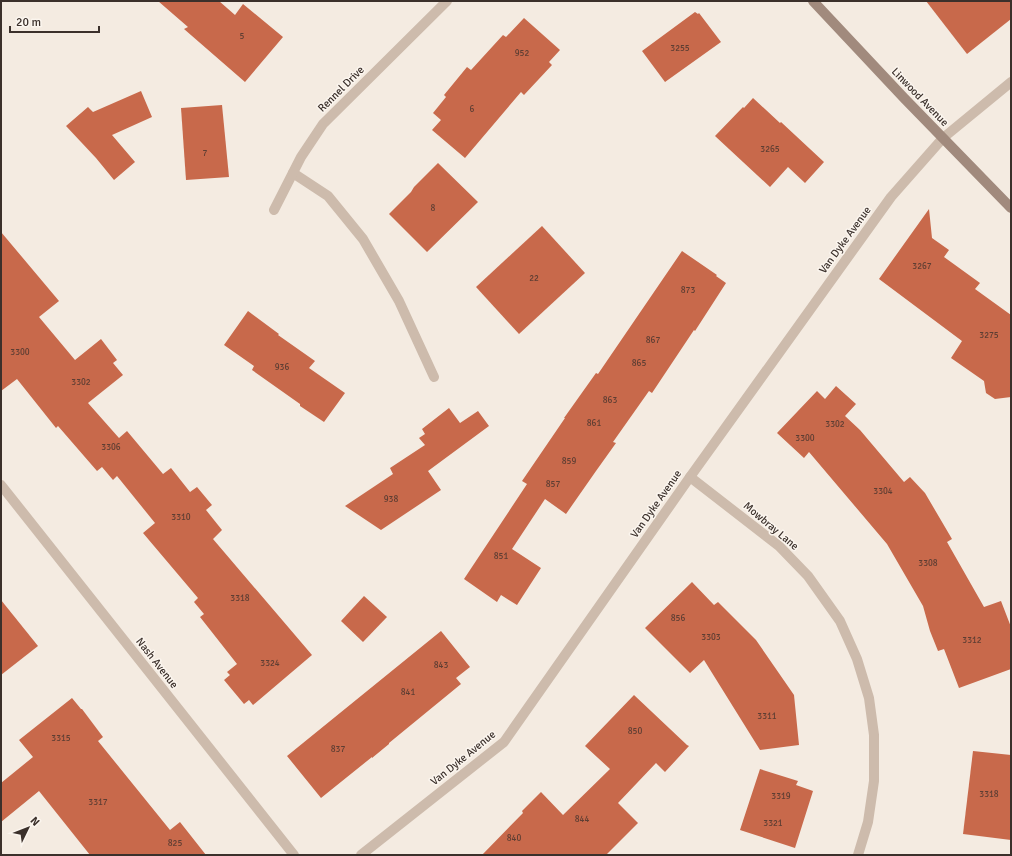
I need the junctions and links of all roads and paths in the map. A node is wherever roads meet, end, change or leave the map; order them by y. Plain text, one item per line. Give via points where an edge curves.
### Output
1 (447, 1) edge
2 (813, 1) edge
3 (1011, 82) edge
4 (943, 138) junction
5 (293, 173) junction
6 (1011, 208) edge
7 (274, 210) dead end
8 (434, 377) dead end
9 (690, 477) junction
10 (1, 485) edge
11 (294, 855) edge
12 (361, 855) edge
13 (858, 855) edge

1 - 5 street, Rennel Drive via 323,124
2 - 4 main road, Linwood Avenue
3 - 4 street, Van Dyke Avenue
4 - 6 main road, Linwood Avenue
4 - 9 street, Van Dyke Avenue via 891,197
5 - 7 street, Rennel Drive
5 - 8 street via 328,196 363,239 399,301
9 - 12 street, Van Dyke Avenue via 504,742
9 - 13 street, Mowbray Lane via 779,546 808,576 840,621 854,652 868,698 874,735 874,780 868,822
10 - 11 street, Nash Avenue

